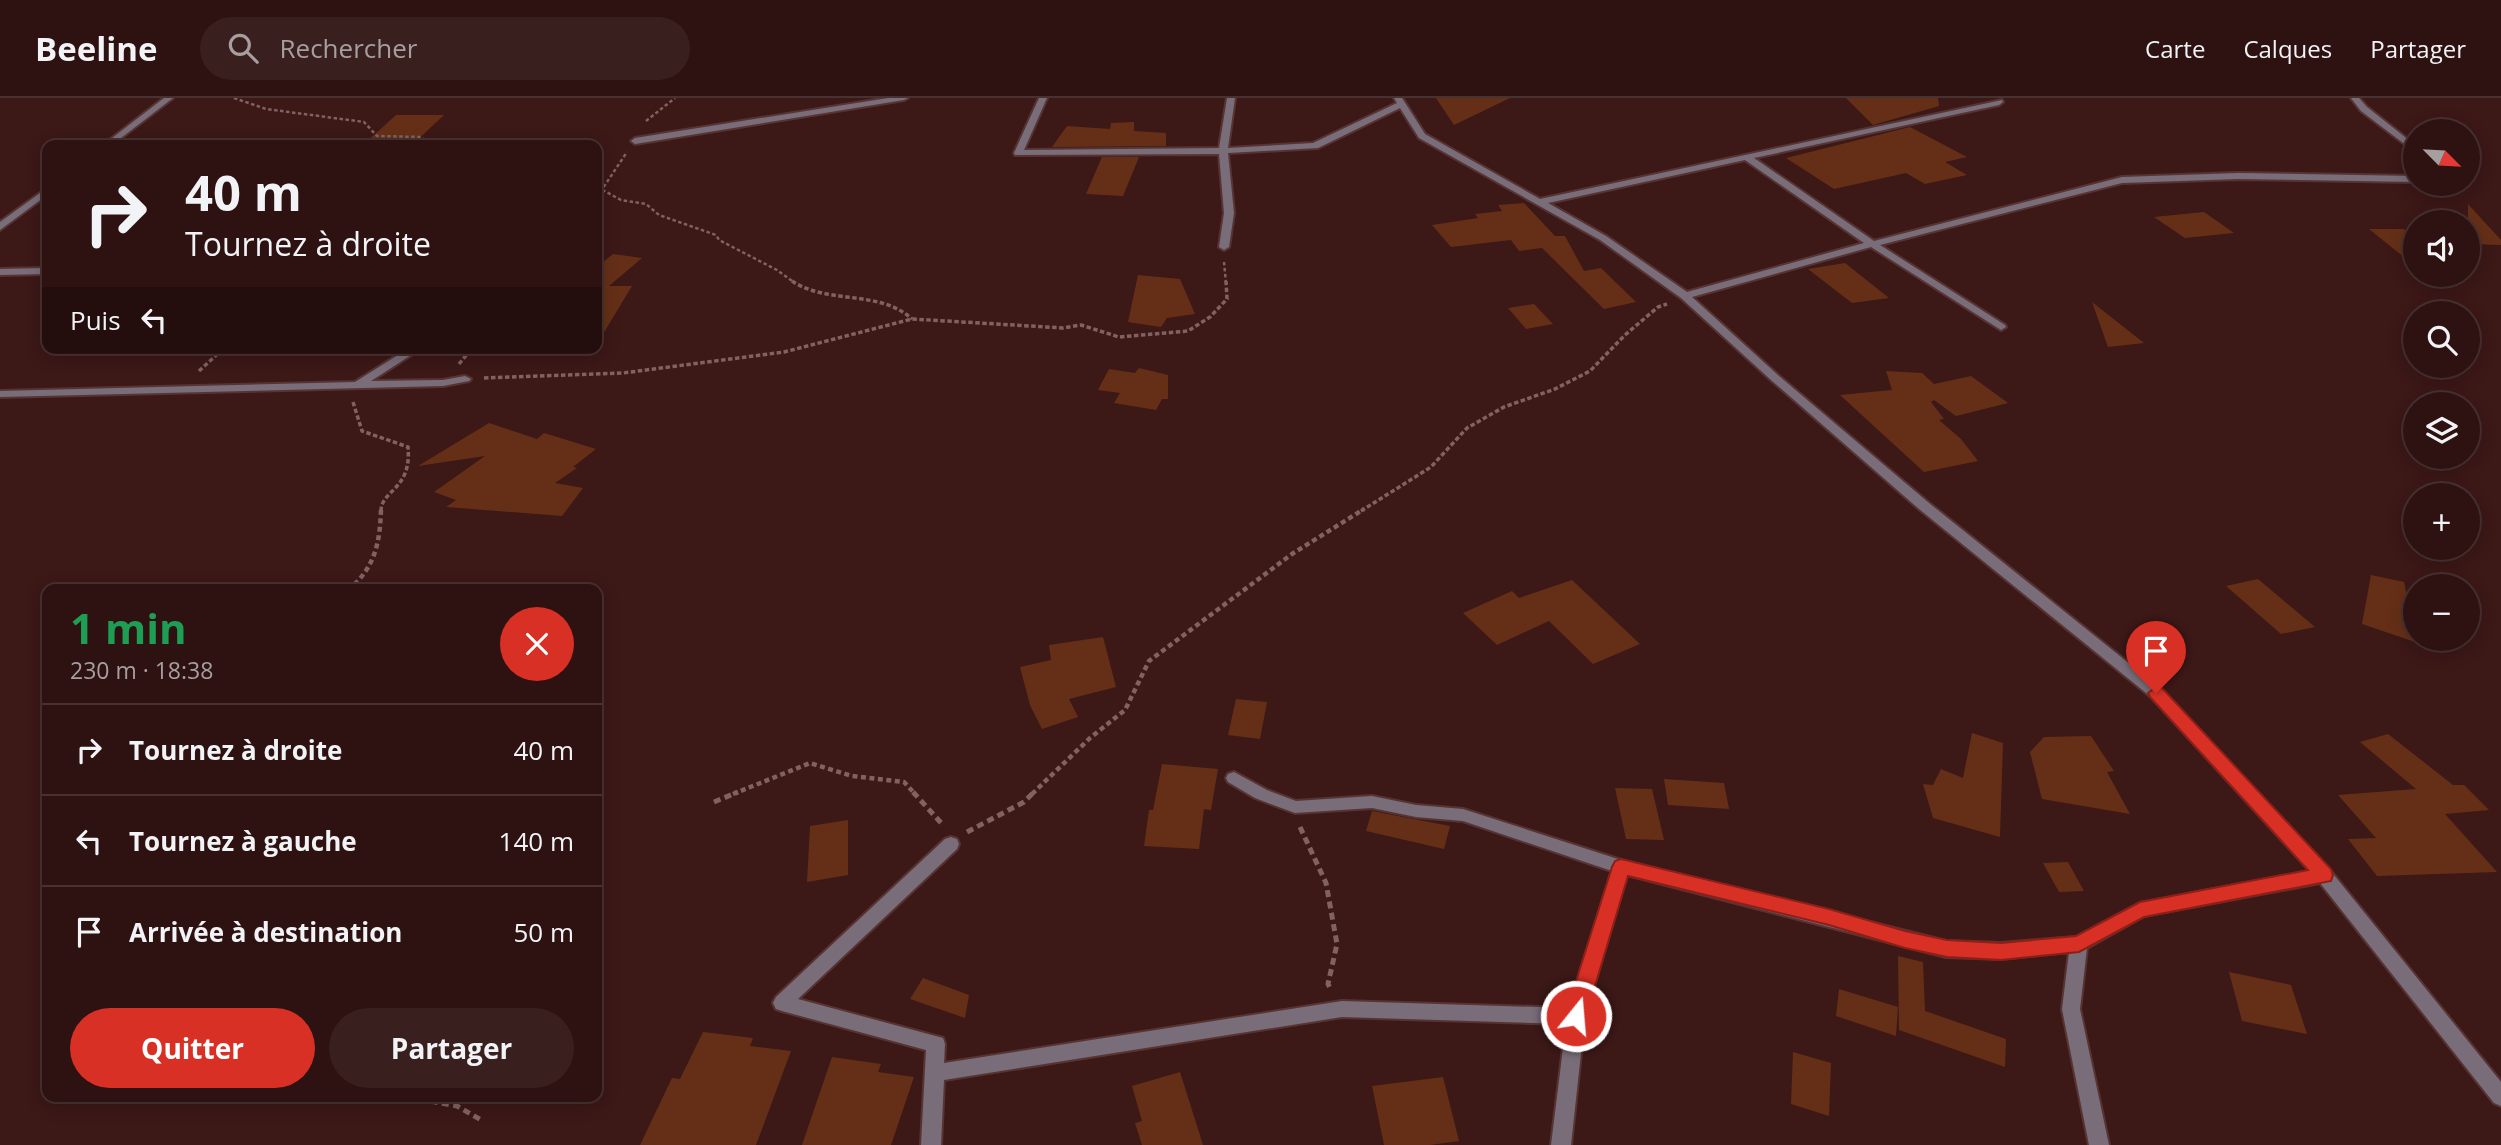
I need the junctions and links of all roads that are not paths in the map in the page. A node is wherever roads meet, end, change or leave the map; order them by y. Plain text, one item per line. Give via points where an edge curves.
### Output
1 (169, 98) edge
2 (904, 98) edge
3 (1043, 98) edge
4 (1231, 98) edge
5 (2355, 98) edge
6 (1399, 101) edge
7 (1999, 102) dead end
8 (114, 140) edge
9 (2403, 140) edge
10 (635, 141) dead end
11 (1223, 151) junction
12 (1748, 159) junction
13 (2403, 178) edge
14 (42, 195) edge
15 (1539, 202) junction
16 (0, 227) edge
17 (1872, 244) junction
18 (1224, 247) road end
19 (42, 271) edge
20 (0, 272) edge
21 (1685, 296) junction
22 (2001, 327) dead end
23 (407, 354) edge
24 (465, 379) road end
25 (358, 385) junction
26 (0, 394) edge
27 (1234, 778) dead end
28 (951, 844) road end
29 (1621, 867) junction
30 (2324, 875) junction
31 (2079, 944) junction
32 (1576, 1016) junction
33 (935, 1073) junction
34 (2501, 1097) edge
35 (931, 1145) edge
36 (1561, 1145) edge
37 (2099, 1145) edge

1 - 8 street
2 - 10 street
3 - 11 street via 1018,153
4 - 11 street
5 - 9 street
6 - 11 street via 1315,146
6 - 15 street via 1422,136
7 - 12 street
11 - 18 street via 1229,213
12 - 15 street
12 - 17 street
13 - 17 street via 2122,180
14 - 16 street
15 - 21 street via 1603,238
17 - 21 street
17 - 22 street
19 - 20 street
21 - 30 street via 1924,506 2156,693
23 - 25 street
24 - 25 street
25 - 26 street
27 - 29 street via 1295,807 1372,802 1463,816
28 - 33 street via 782,1003 936,1044
29 - 31 street via 1947,949 2001,951
29 - 32 street
30 - 31 street via 2140,910
30 - 34 street
31 - 37 street via 2071,1009
32 - 33 street via 1342,1009
32 - 36 street
33 - 35 street

